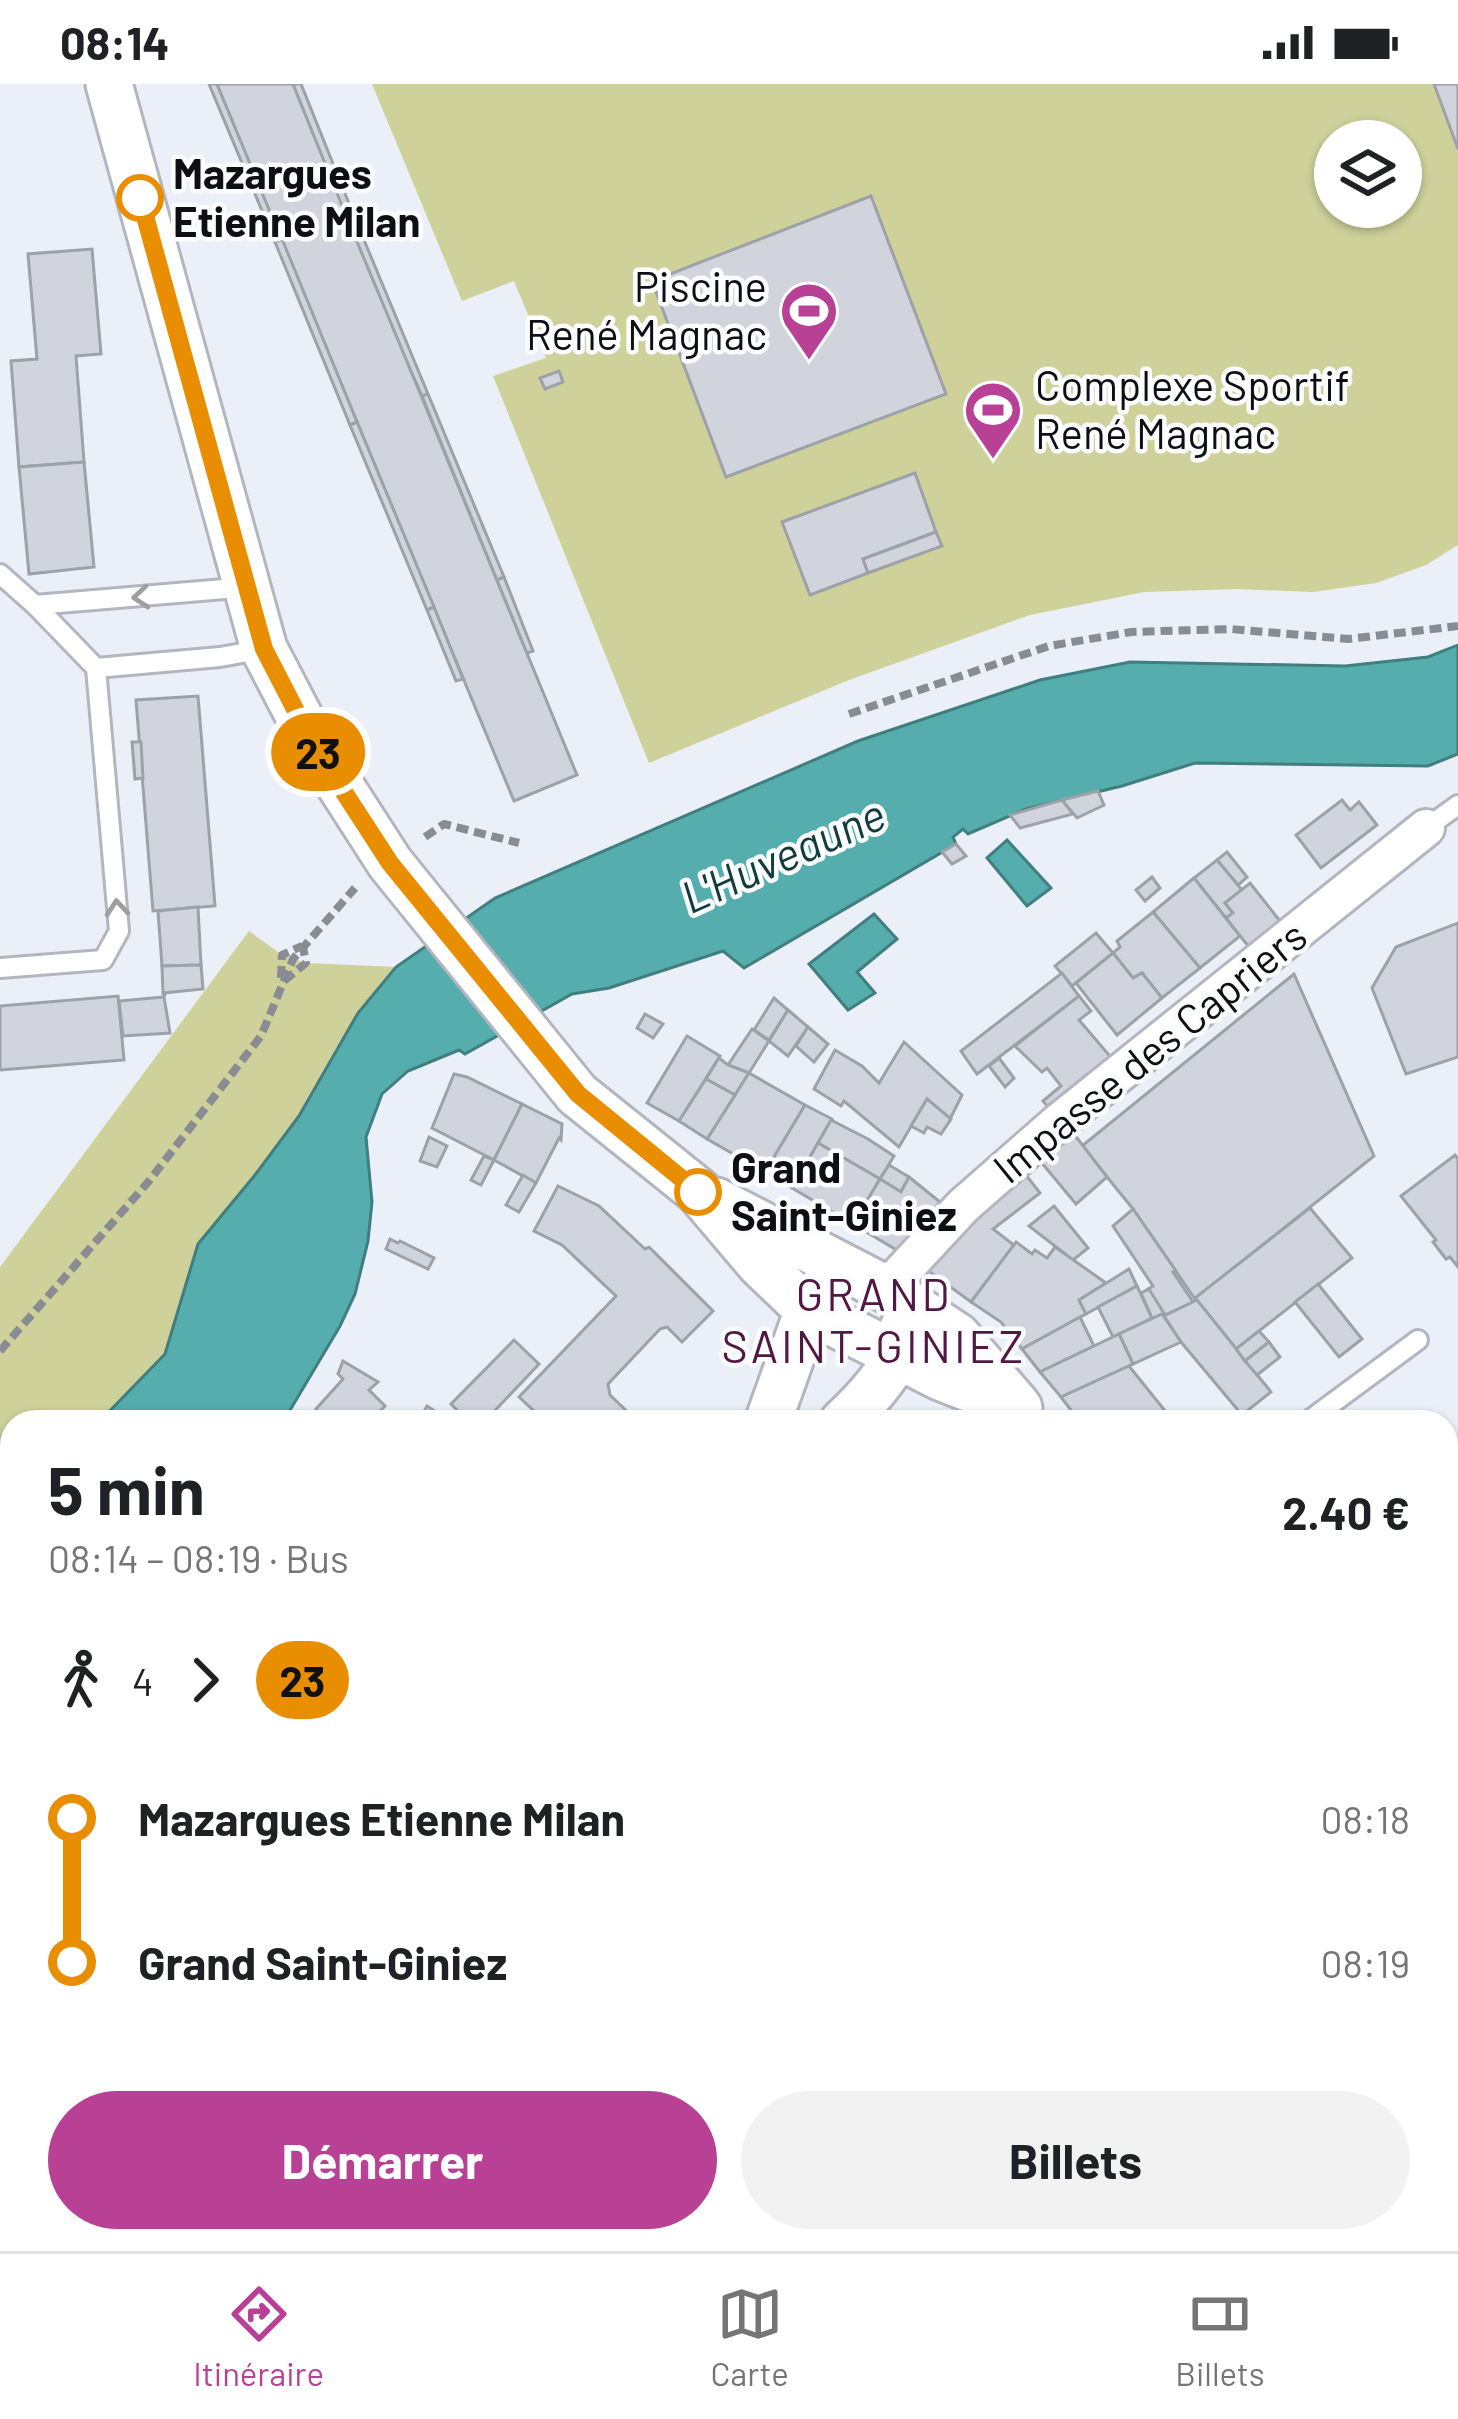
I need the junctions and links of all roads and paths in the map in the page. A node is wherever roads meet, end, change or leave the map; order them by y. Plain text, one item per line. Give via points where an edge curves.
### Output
1 (109, 84) edge
2 (0, 574) edge
3 (248, 587) junction
4 (35, 605) junction
5 (1458, 626) edge
6 (264, 649) junction
7 (96, 668) junction
8 (849, 714) dead end
9 (1458, 806) edge
10 (444, 824) dead end
11 (1426, 828) joint
12 (519, 843) dead end
13 (346, 896) dead end
14 (0, 968) edge
15 (698, 1192) junction
16 (886, 1289) junction
17 (808, 1310) junction
18 (1418, 1340) dead end
19 (0, 1351) edge
20 (899, 1356) junction
21 (772, 1410) edge
22 (857, 1410) edge
23 (1013, 1410) edge
24 (1020, 1410) edge
25 (1323, 1410) edge

1 - 3 street
2 - 4 lane
3 -> 4 lane
3 - 6 street
4 - 7 lane
5 - 8 path via 1348,639 1230,623 1131,632 1048,646
6 - 7 lane
6 - 15 street via 314,746 390,863 578,1094
14 -> 7 lane via 103,960 119,931
9 - 11 lane
10 - 12 path
11 - 16 street, Impasse des Capriers via 1060,1121
13 - 19 path via 303,946 261,1036 149,1181
15 - 16 street
15 - 17 street
16 - 17 street via 838,1285 818,1292
16 - 20 street via 907,1339
16 - 24 street via 957,1336
17 - 20 street
17 - 21 street
18 - 25 lane
20 - 22 street
20 - 23 street

